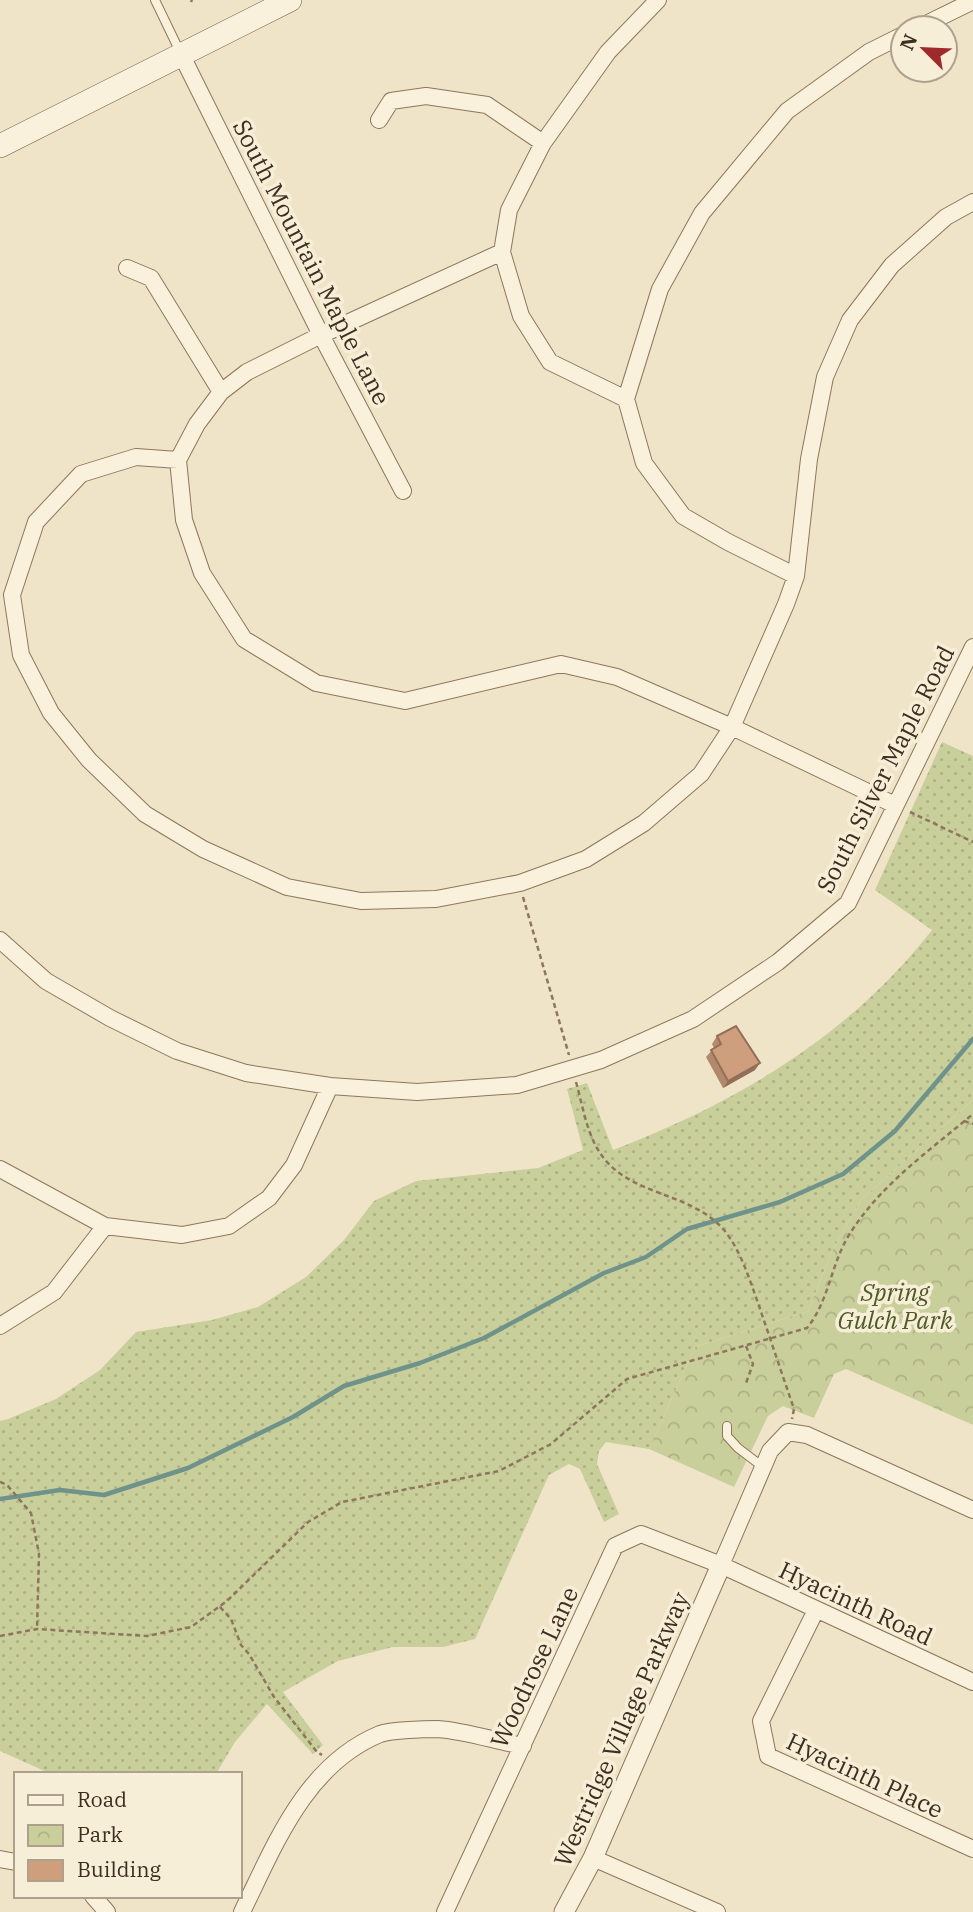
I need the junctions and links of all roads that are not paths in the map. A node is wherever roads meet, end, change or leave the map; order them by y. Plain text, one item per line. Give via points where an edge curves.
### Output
1 (155, 0) edge
2 (290, 0) edge
3 (658, 0) edge
4 (973, 1) edge
5 (947, 14) edge
6 (889, 42) edge
7 (181, 54) junction
8 (379, 120) dead end
9 (543, 143) junction
10 (0, 146) edge
11 (973, 202) edge
12 (502, 252) junction
13 (127, 268) dead end
14 (321, 335) junction
15 (221, 392) junction
16 (626, 399) junction
17 (178, 460) junction
18 (403, 491) dead end
19 (796, 576) junction
20 (973, 647) edge
21 (732, 727) junction
22 (895, 805) junction
23 (0, 940) edge
24 (330, 1086) junction
25 (0, 1169) edge
26 (105, 1226) junction
27 (0, 1326) edge
28 (727, 1426) dead end
29 (763, 1467) junction
30 (973, 1510) edge
31 (721, 1565) junction
32 (816, 1610) junction
33 (973, 1682) edge
34 (523, 1746) junction
35 (973, 1849) edge
36 (593, 1858) junction
37 (95, 1898) edge
38 (107, 1912) edge
39 (242, 1912) edge
40 (445, 1912) edge
41 (564, 1912) edge
42 (717, 1912) edge

1 - 7 lane
2 - 7 main road
3 - 9 street via 608,52
4 - 5 street
6 - 16 street via 786,111 702,213 660,289
7 - 10 main road
7 - 14 street, South Mountain Maple Lane
8 - 9 street via 391,101 426,96 487,105
9 - 12 street via 509,210
11 - 19 street via 946,218 892,265 850,320 825,377 809,459
12 - 14 street
12 - 16 street via 520,316 550,362
13 - 15 street via 151,278
14 - 15 street via 247,372
14 - 18 street, South Mountain Maple Lane
15 - 17 street
16 - 19 street via 644,463 683,516
17 - 21 street via 184,520 202,573 244,639 316,682 405,701 561,664 617,677
17 - 21 street via 135,457 81,474 36,522 12,595 21,655 51,713 89,760 145,814 203,849 287,887 360,901 436,899 520,883 586,859 644,823 701,774
19 - 21 street
20 - 22 street, South Silver Maple Road
21 - 22 street
22 - 24 street, South Silver Maple Road via 848,903 778,962 693,1019 601,1060 517,1085 416,1092
23 - 24 street, South Silver Maple Road via 46,981 177,1051 246,1073
24 - 26 street via 294,1165 269,1198 229,1226 182,1235
25 - 26 street
26 - 27 street via 54,1292
28 - 29 lane via 727,1436
29 - 30 street via 770,1451 788,1432 807,1435
29 - 31 street
31 - 32 street, Hyacinth Road
31 - 34 street, Woodrose Lane via 641,1534 615,1546
31 - 36 street, Westridge Village Parkway
32 - 33 street, Hyacinth Road
32 - 35 street, Hyacinth Place via 761,1721 768,1756
34 - 39 street via 438,1730 381,1733 335,1761 307,1790
34 - 40 street, Woodrose Lane
36 - 41 street, Westridge Village Parkway
36 - 42 street
37 - 38 street

